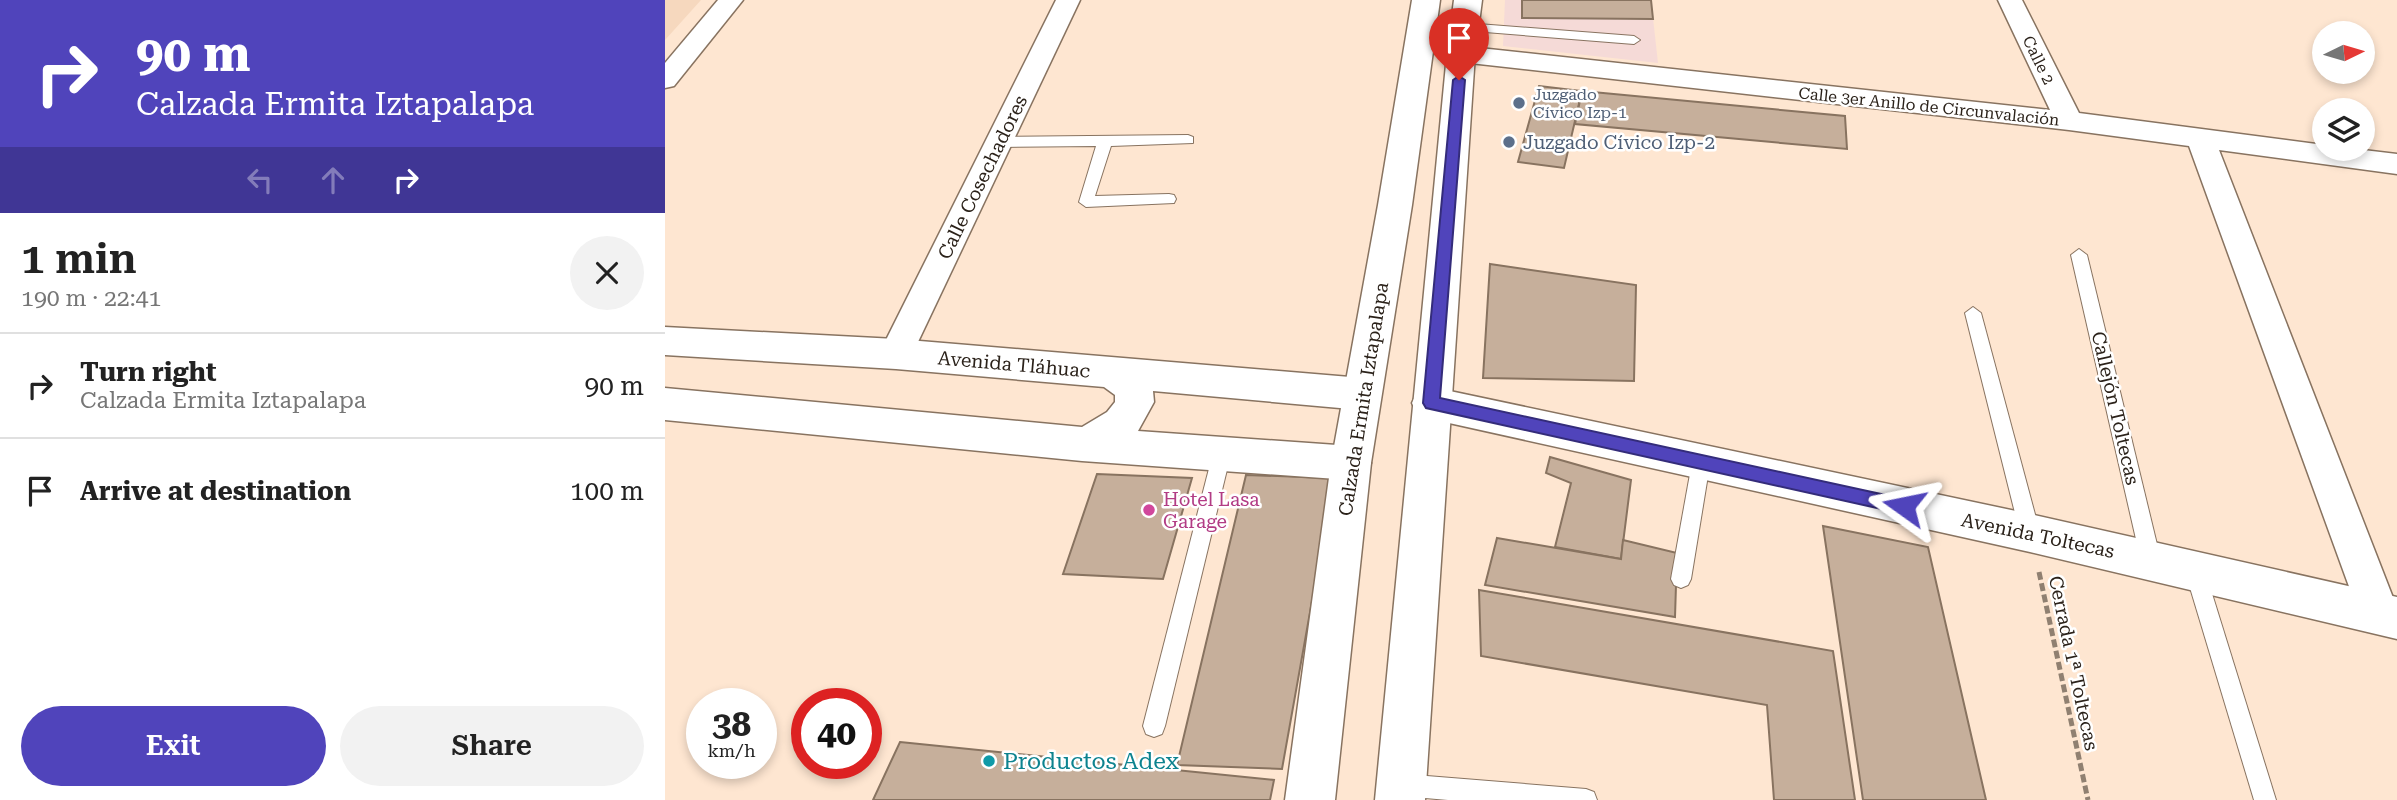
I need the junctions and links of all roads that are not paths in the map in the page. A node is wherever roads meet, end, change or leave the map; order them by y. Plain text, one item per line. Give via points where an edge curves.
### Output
1 (731, 0) edge
2 (1068, 0) edge
3 (1426, 0) edge
4 (2010, 0) edge
5 (1465, 27) edge
6 (1634, 40) dead end
7 (665, 80) edge
8 (2069, 121) junction
9 (2200, 138) junction
10 (1188, 140) dead end
11 (1105, 141) junction
12 (999, 142) junction
13 (2397, 164) edge
14 (1169, 199) dead end
15 (2079, 255) dead end
16 (1973, 313) dead end
17 (665, 341) edge
18 (895, 354) junction
19 (1110, 372) junction
20 (1362, 394) junction
21 (1431, 403) junction
22 (665, 404) edge
23 (1082, 444) junction
24 (1222, 453) junction
25 (1351, 463) junction
26 (1701, 463) junction
27 (2031, 533) junction
28 (2151, 561) junction
29 (2195, 571) junction
30 (1681, 579) dead end
31 (2388, 616) edge
32 (1154, 726) dead end
33 (1401, 792) edge
34 (1310, 800) edge
35 (1587, 800) edge
36 (2265, 800) edge

1 - 7 street
2 - 12 street, Calle Cosechadores
3 - 20 main road, Calzada Ermita Iztapalapa
4 - 8 street, Calle 2
5 - 6 lane
5 - 8 street, Calle 3er Anillo de Circunvalación
5 - 21 main road
8 - 9 street, Calle 3er Anillo de Circunvalación
9 - 13 street, Calle 3er Anillo de Circunvalación
9 - 31 street
10 - 11 lane
11 - 12 lane
11 - 14 lane via 1086,202
12 - 18 street, Calle Cosechadores
15 - 28 lane, Callejón Toltecas
16 - 27 lane
17 - 18 main road, Avenida Tláhuac
18 - 19 main road, Avenida Tláhuac
19 - 20 main road, Avenida Tláhuac
19 - 23 main road via 1131,385 1132,408 1118,428
20 - 25 main road, Calzada Ermita Iztapalapa
21 - 26 main road, Avenida Toltecas
21 - 33 main road
22 - 23 main road
23 - 24 main road
24 - 25 main road
24 - 32 lane
25 - 34 main road, Calzada Ermita Iztapalapa
26 - 27 main road, Avenida Toltecas
26 - 30 lane
27 - 28 main road, Avenida Toltecas
28 - 29 main road, Avenida Toltecas
29 - 31 main road, Avenida Toltecas
29 - 36 lane
33 - 35 lane

